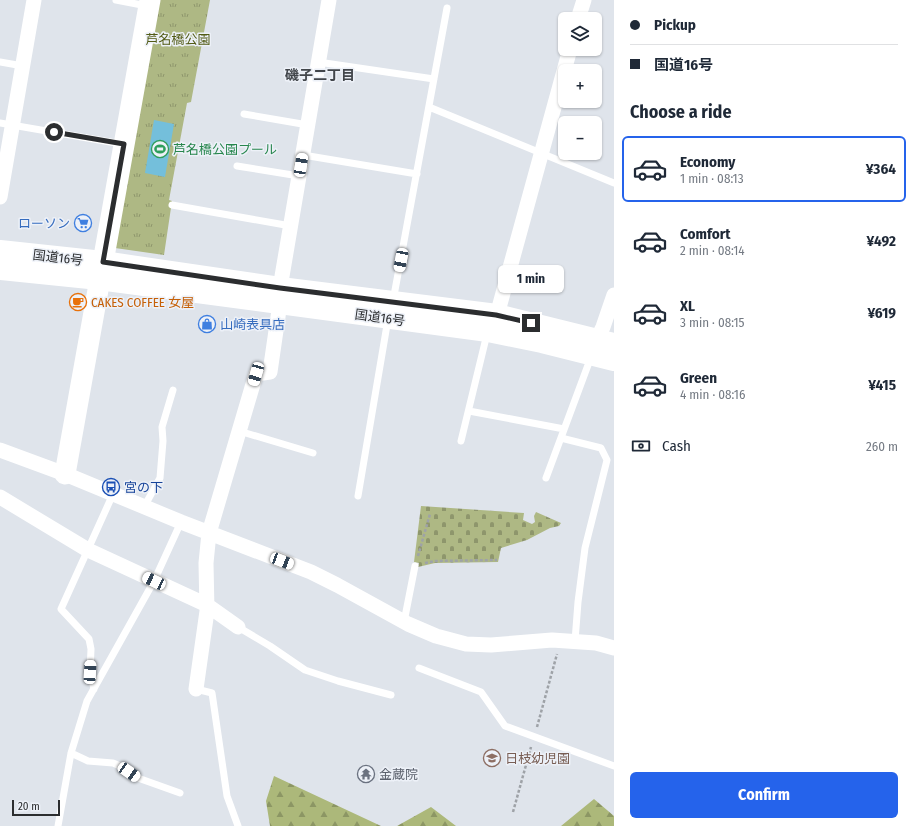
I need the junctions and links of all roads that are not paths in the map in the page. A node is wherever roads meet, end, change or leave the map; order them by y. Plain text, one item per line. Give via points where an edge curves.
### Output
1 (34, 0) edge
2 (116, 0) edge
3 (329, 0) edge
4 (584, 0) edge
5 (150, 3) edge
6 (447, 8) dead end
7 (580, 12) edge
8 (568, 56) edge
9 (0, 62) edge
10 (318, 62) junction
11 (23, 66) junction
12 (434, 79) junction
13 (429, 107) junction
14 (244, 114) dead end
15 (6, 124) edge
16 (308, 125) junction
17 (124, 144) junction
18 (541, 154) junction
19 (303, 155) junction
20 (236, 166) dead end
21 (417, 174) junction
22 (299, 176) junction
23 (614, 183) edge
24 (0, 197) edge
25 (172, 206) dead end
26 (290, 226) junction
27 (0, 251) edge
28 (0, 269) edge
29 (101, 271) junction
30 (280, 295) junction
31 (614, 295) edge
32 (391, 310) junction
33 (492, 323) junction
34 (601, 346) edge
35 (614, 360) edge
36 (173, 390) dead end
37 (469, 410) junction
38 (564, 429) junction
39 (239, 431) junction
40 (561, 438) junction
41 (461, 441) dead end
42 (0, 450) edge
43 (313, 453) dead end
44 (65, 474) junction
45 (546, 478) dead end
46 (114, 494) junction
47 (358, 496) dead end
48 (0, 497) edge
49 (144, 507) junction
50 (181, 522) junction
51 (209, 533) junction
52 (88, 550) junction
53 (415, 566) road end
54 (154, 581) junction
55 (207, 605) junction
56 (404, 622) junction
57 (238, 627) joint
58 (575, 641) junction
59 (614, 648) edge
60 (419, 668) dead end
61 (94, 689) junction
62 (196, 689) joint
63 (391, 695) dead end
64 (71, 753) junction
65 (614, 766) edge
66 (180, 793) dead end
67 (58, 826) edge
68 (238, 826) edge

1 - 11 street
2 - 5 lane
3 - 10 street
4 - 7 street
5 - 17 street
6 - 12 lane
8 - 18 street
9 - 11 lane
10 - 12 lane
10 - 16 street
11 - 15 street
12 - 13 lane
13 - 18 lane
13 - 21 lane
14 - 16 lane
15 - 17 lane
15 - 24 street
16 - 19 street
17 - 29 street
18 - 23 lane
18 - 33 street
19 - 21 lane
19 - 22 street
20 - 22 lane
21 - 32 lane
22 - 26 street
25 - 26 lane
26 - 30 street
27 - 29 highway, 国道16号
28 - 29 highway, 国道16号
29 - 30 highway, 国道16号
29 - 44 street
30 - 32 highway, 国道16号
30 - 39 street via 270,372 256,374
31 - 34 street via 603,327
32 - 33 highway, 国道16号
32 - 47 lane
33 - 34 highway, 国道16号
33 - 37 lane
34 - 35 highway, 国道16号
34 - 38 lane
36 - 49 lane via 162,427 160,478
37 - 38 lane
37 - 41 lane
38 - 40 lane
39 - 43 lane
39 - 51 street
40 - 45 lane
40 - 58 lane via 601,448 607,460 585,548
42 - 44 street
44 - 46 street
46 - 49 street
46 - 52 lane
48 - 52 street
49 - 50 street
50 - 51 street
50 - 54 lane
51 - 55 street via 206,562
51 - 56 street via 311,572
52 - 54 street
52 - 61 lane via 60,609 88,639
53 - 56 lane
54 - 55 street
54 - 61 lane
55 - 57 street
55 - 62 street
56 - 58 street via 436,636 466,644
57 - 63 lane via 305,670
58 - 59 street
60 - 65 lane via 481,692 505,726
61 - 64 lane via 87,701
62 - 68 lane via 212,692 227,796
64 - 66 lane via 88,760 113,763 138,778
64 - 67 lane

